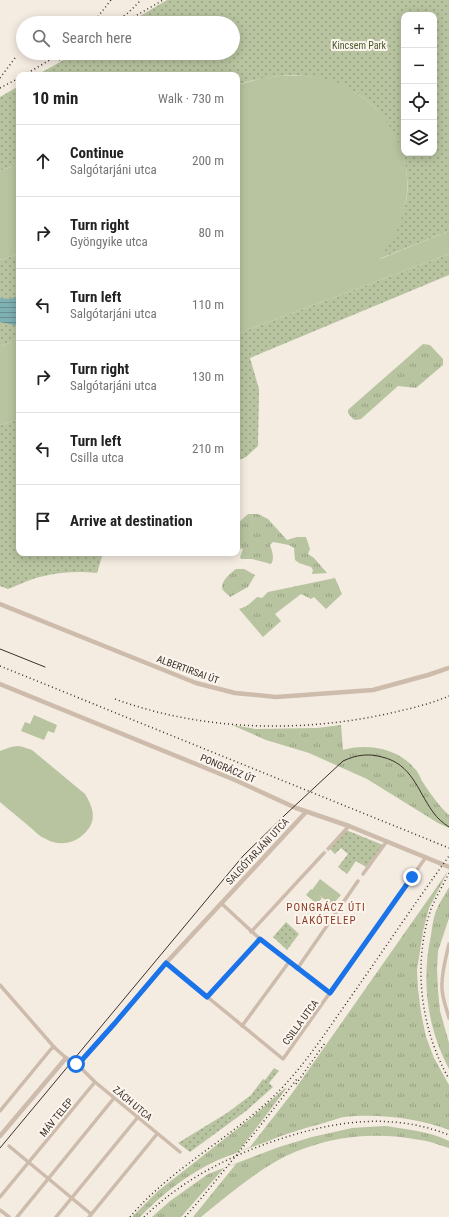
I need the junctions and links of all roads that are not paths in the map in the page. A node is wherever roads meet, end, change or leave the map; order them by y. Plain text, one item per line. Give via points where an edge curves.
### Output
1 (0, 604) edge
2 (449, 668) edge
3 (0, 684) edge
4 (306, 812) junction
5 (349, 826) junction
6 (387, 841) junction
7 (329, 848) tunnel mouth
8 (323, 855) tunnel mouth
9 (426, 857) junction
10 (449, 867) edge
11 (363, 874) dead end
12 (358, 881) dead end
13 (221, 903) junction
14 (251, 932) junction
15 (260, 939) junction
16 (449, 944) edge
17 (289, 962) junction
18 (166, 963) junction
19 (297, 969) junction
20 (0, 985) edge
21 (330, 993) junction
22 (207, 997) junction
23 (449, 1018) edge
24 (242, 1026) junction
25 (54, 1047) junction
26 (66, 1058) junction
27 (78, 1064) junction
28 (95, 1082) junction
29 (114, 1098) junction
30 (0, 1111) edge
31 (138, 1117) junction
32 (157, 1134) junction
33 (0, 1136) edge
34 (9, 1146) dead end
35 (180, 1152) dead end
36 (29, 1162) junction
37 (48, 1178) junction
38 (0, 1197) edge
39 (72, 1197) junction
40 (0, 1210) edge
41 (90, 1215) edge
42 (8, 1217) edge
43 (17, 1217) edge
44 (56, 1217) edge

1 - 2 street, ALBERTIRSAI ÚT via 196,683 235,693 276,697 373,690
3 - 4 street, PONGRÁCZ ÚT via 235,780
4 - 5 street, PONGRÁCZ ÚT
4 - 13 street, SALGÓTARJÁNI UTCA
5 - 6 street, PONGRÁCZ ÚT
5 - 7 street
6 - 9 street, PONGRÁCZ ÚT
6 - 11 street
8 - 14 street
9 - 10 street, PONGRÁCZ ÚT
9 - 21 street, CSILLA UTCA
12 - 19 street
13 - 14 street
13 - 18 street, SALGÓTARJÁNI UTCA
14 - 15 street
15 - 17 street
15 - 22 street
16 - 23 street via 442,985
17 - 19 street
17 - 24 street
18 - 22 street
18 - 27 street, SALGÓTARJÁNI UTCA
19 - 21 street
20 - 25 street
21 - 24 street, CSILLA UTCA via 283,1059
22 - 24 street
25 - 26 street
25 - 30 street
26 - 27 street via 73,1064
26 - 33 street
27 - 28 street, ZÁCH UTCA
28 - 29 street, ZÁCH UTCA
28 - 36 street, MÁV TELEP
29 - 31 street, ZÁCH UTCA
29 - 37 street
31 - 32 street, ZÁCH UTCA
31 - 39 street
32 - 35 street, ZÁCH UTCA
32 - 41 street
34 - 36 street
36 - 37 street
36 - 38 street, MÁV TELEP
37 - 39 street
37 - 43 street
39 - 41 street
39 - 44 street
40 - 42 street

